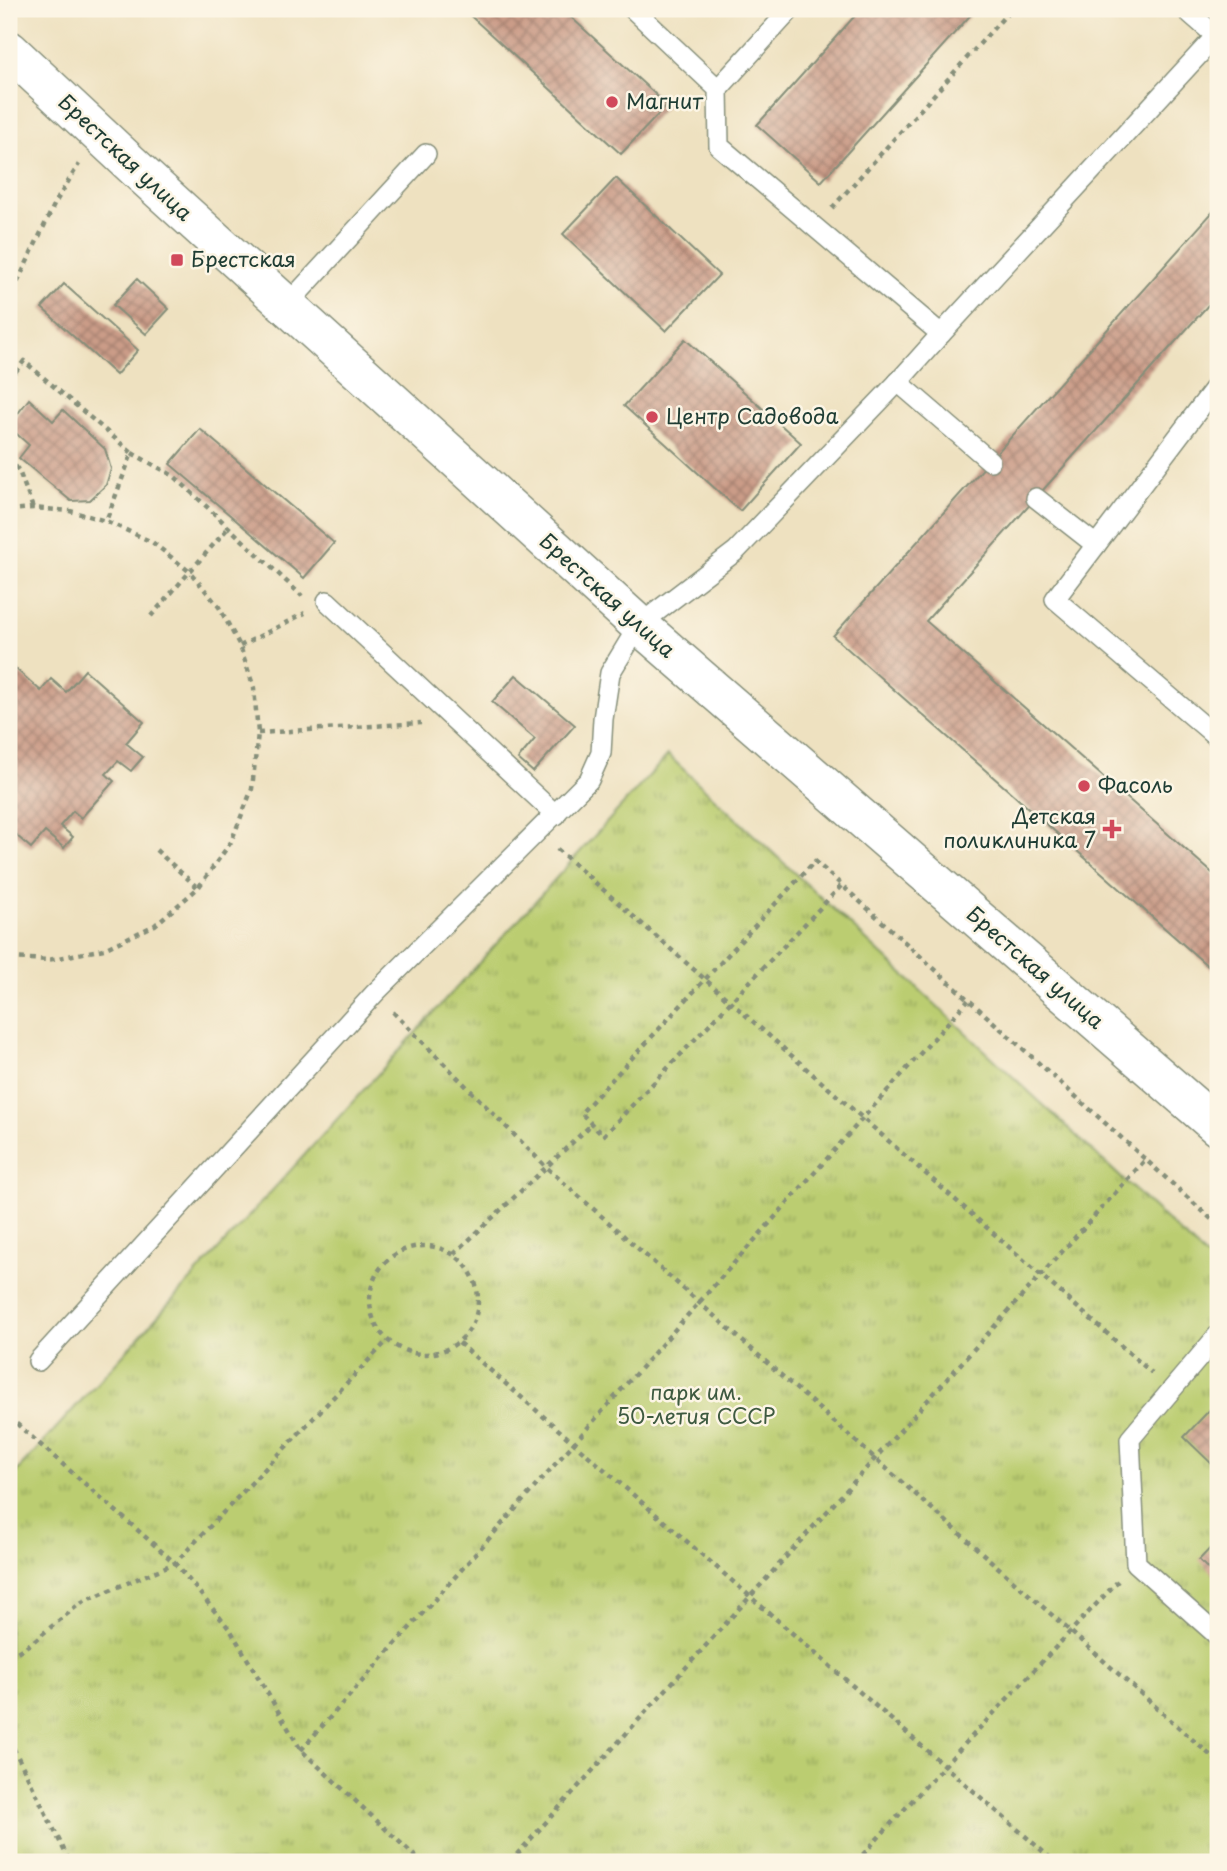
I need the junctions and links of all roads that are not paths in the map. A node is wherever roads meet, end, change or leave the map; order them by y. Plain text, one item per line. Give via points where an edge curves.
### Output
1 (633, 9) edge
2 (792, 9) edge
3 (1185, 9) edge
4 (1217, 37) edge
5 (9, 50) edge
6 (718, 89) junction
7 (426, 154) dead end
8 (286, 306) junction
9 (941, 334) junction
10 (898, 382) junction
11 (1218, 384) edge
12 (990, 461) dead end
13 (1035, 498) dead end
14 (1096, 545) junction
15 (321, 604) road end
16 (639, 625) junction
17 (1218, 738) edge
18 (556, 815) junction
19 (1218, 1127) edge
20 (1218, 1335) edge
21 (38, 1361) dead end
22 (1218, 1636) edge

1 - 6 lane
2 - 6 lane
3 - 4 lane
4 - 9 lane
5 - 8 street, Брестская улица
6 - 9 lane via 719,146
7 - 8 lane
8 - 16 street, Брестская улица
9 - 10 lane
10 - 12 lane
10 - 16 lane via 736,551
11 - 14 lane
13 - 14 lane
14 - 17 lane via 1055,599
15 - 18 lane
16 - 18 lane via 610,673 601,753 589,780
16 - 19 street, Брестская улица
18 - 21 lane via 375,993
20 - 22 lane via 1130,1439 1136,1563

